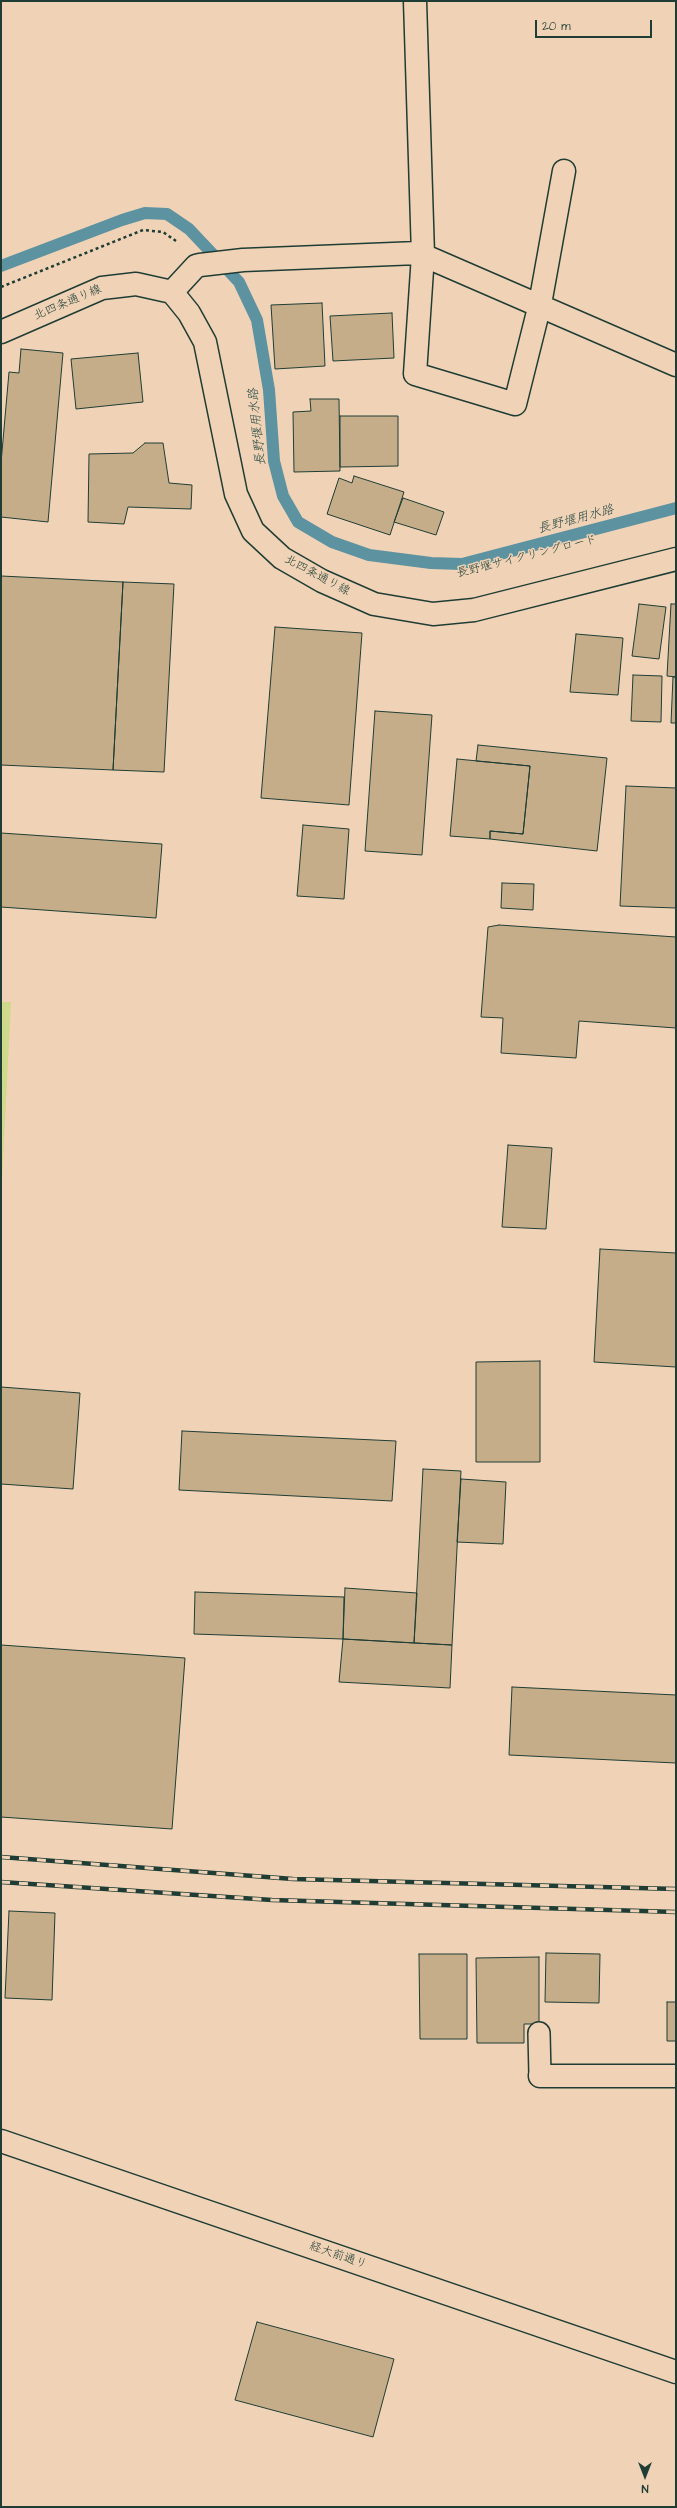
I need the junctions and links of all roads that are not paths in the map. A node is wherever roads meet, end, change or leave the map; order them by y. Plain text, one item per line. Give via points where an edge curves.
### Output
1 (415, 1) edge
2 (564, 171) dead end
3 (423, 255) junction
4 (172, 292) junction
5 (540, 304) junction
6 (1, 332) edge
7 (676, 365) edge
8 (676, 559) edge
9 (539, 2033) dead end
10 (540, 2076) joint
11 (676, 2076) edge
12 (1, 2141) edge
13 (676, 2372) edge

1 - 3 street
2 - 5 street
3 - 4 street via 418,253 244,260 200,265 196,266
3 - 5 street
3 - 5 street via 415,374 514,404
4 - 6 street, 北四条通り線 via 136,284 102,288
4 - 8 street, 北四条通り線 via 190,313 205,342 236,494 253,531 282,558 322,581 374,604 433,614 474,610
5 - 7 street
9 - 10 lane
10 - 11 street
12 - 13 street, 経大前通り

